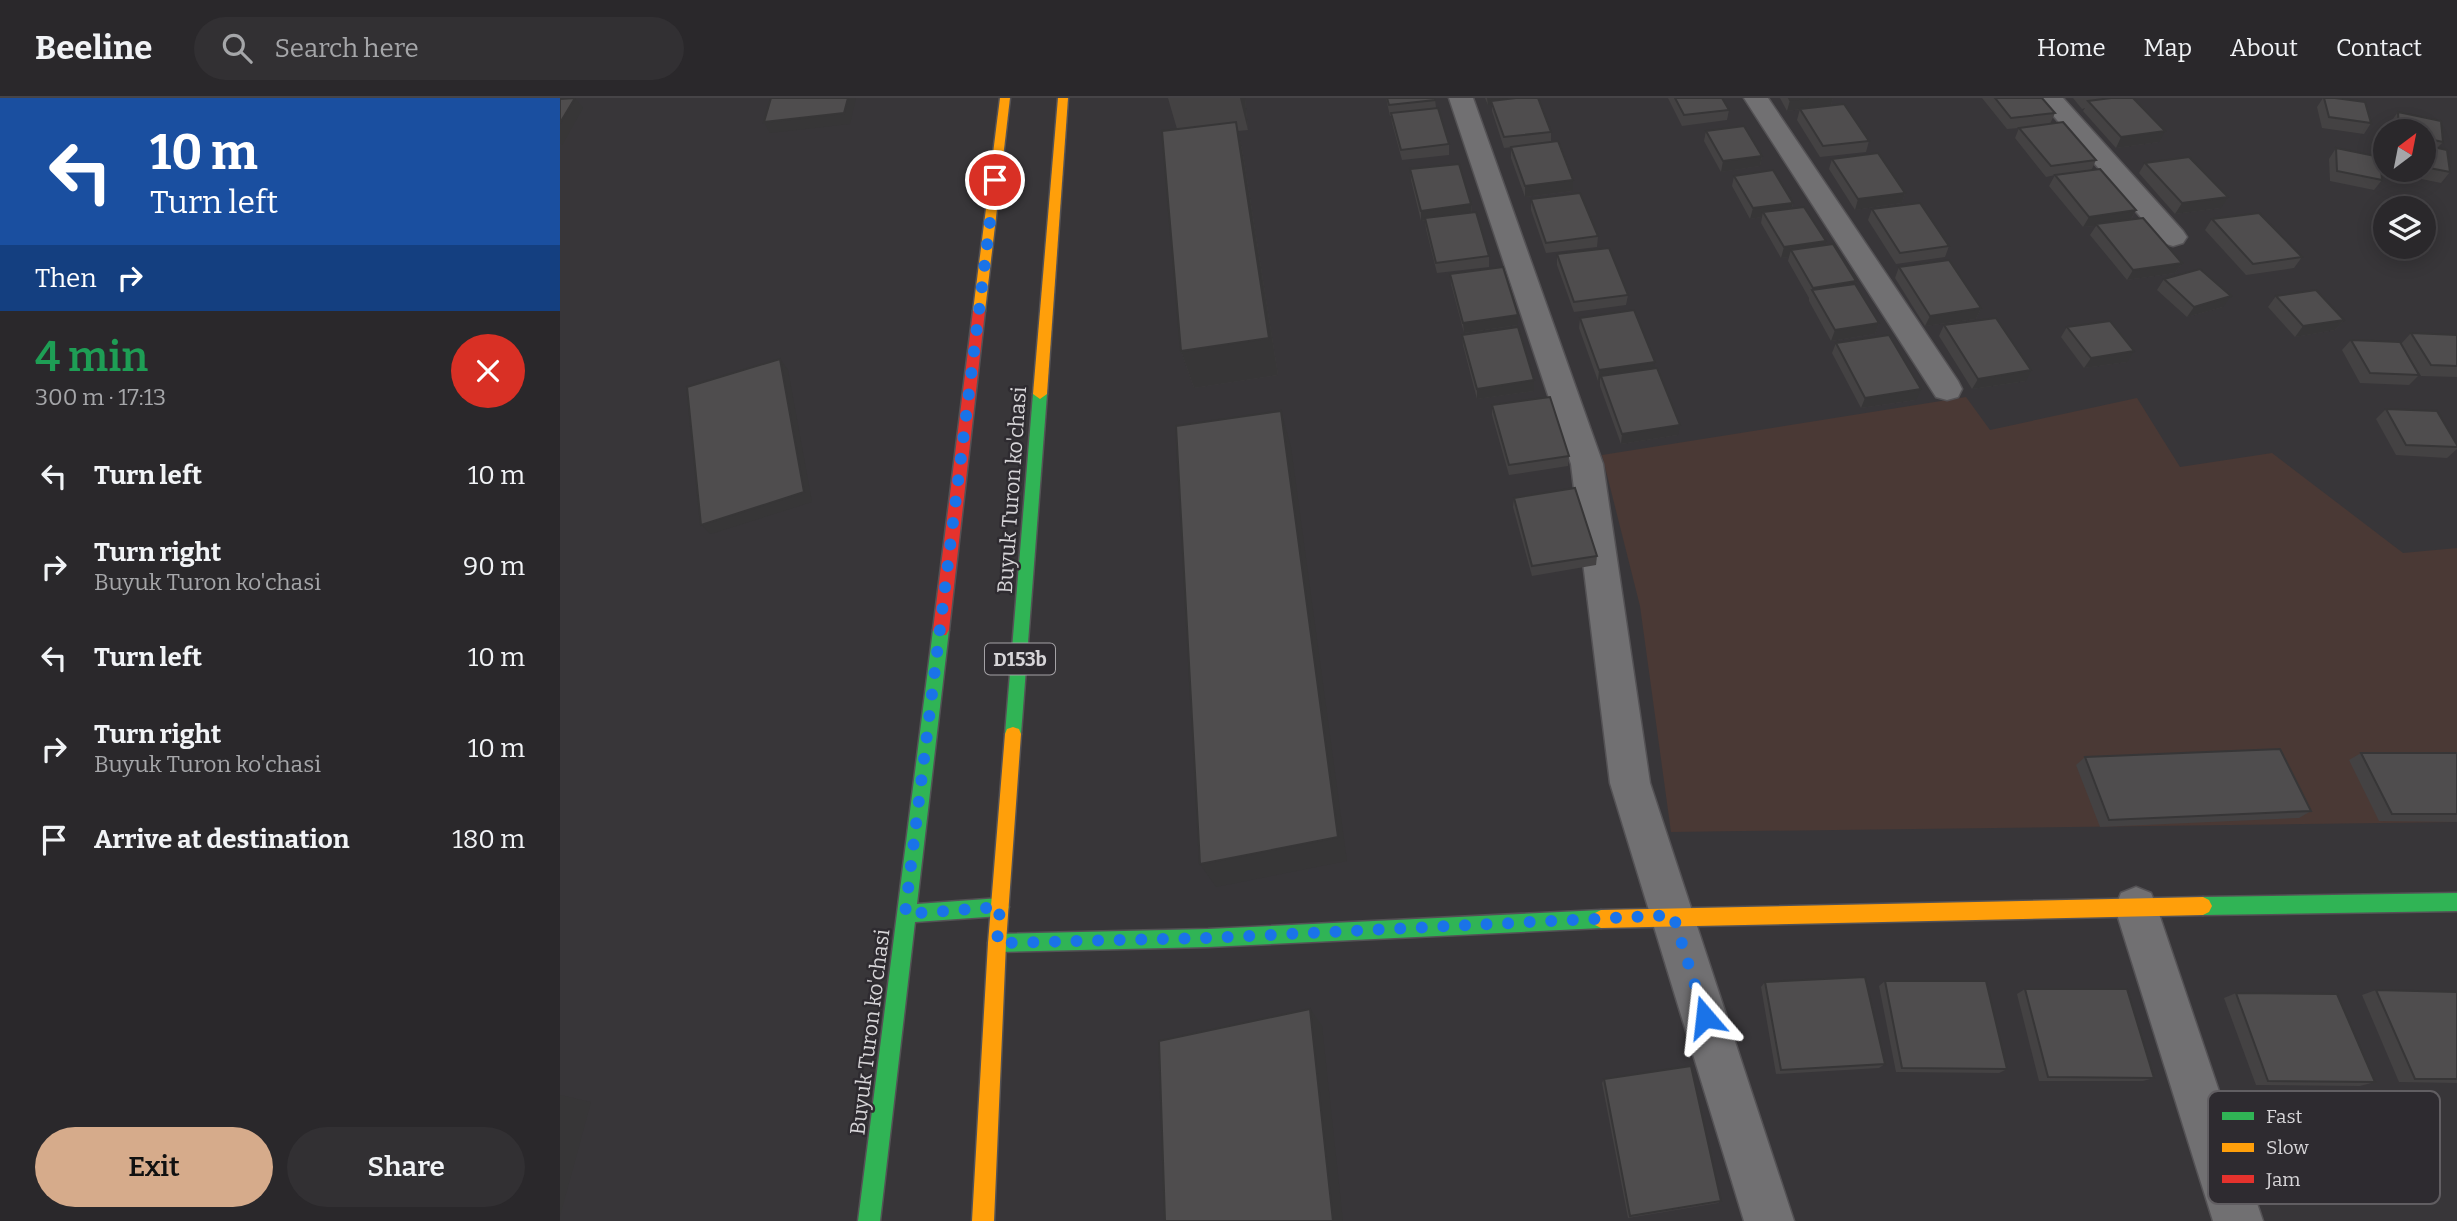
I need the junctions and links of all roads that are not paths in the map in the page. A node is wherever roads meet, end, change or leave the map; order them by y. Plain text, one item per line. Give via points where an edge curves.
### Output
1 (1006, 98) edge
2 (1063, 98) edge
3 (1461, 98) edge
4 (1756, 98) edge
5 (2050, 98) edge
6 (2173, 237) dead end
7 (1947, 389) dead end
8 (2457, 902) edge
9 (1000, 907) junction
10 (2136, 908) junction
11 (905, 914) junction
12 (1673, 915) junction
13 (997, 943) junction
14 (2208, 1129) edge
15 (2232, 1204) edge
16 (869, 1221) edge
17 (983, 1221) edge
18 (1769, 1221) edge
19 (2238, 1221) edge

1 - 11 main road, Buyuk Turon ko'chasi
2 - 9 main road, Buyuk Turon ko'chasi / D153b
3 - 12 street via 1587,464 1630,783
4 - 7 street
5 - 6 street
8 - 10 main road
9 - 11 main road
9 - 13 main road, Buyuk Turon ko'chasi / D153b
10 - 12 main road
10 - 14 street
11 - 16 main road, Buyuk Turon ko'chasi
12 - 13 main road via 1208,938
12 - 18 street
13 - 17 main road, Buyuk Turon ko'chasi / D153b
15 - 19 street

